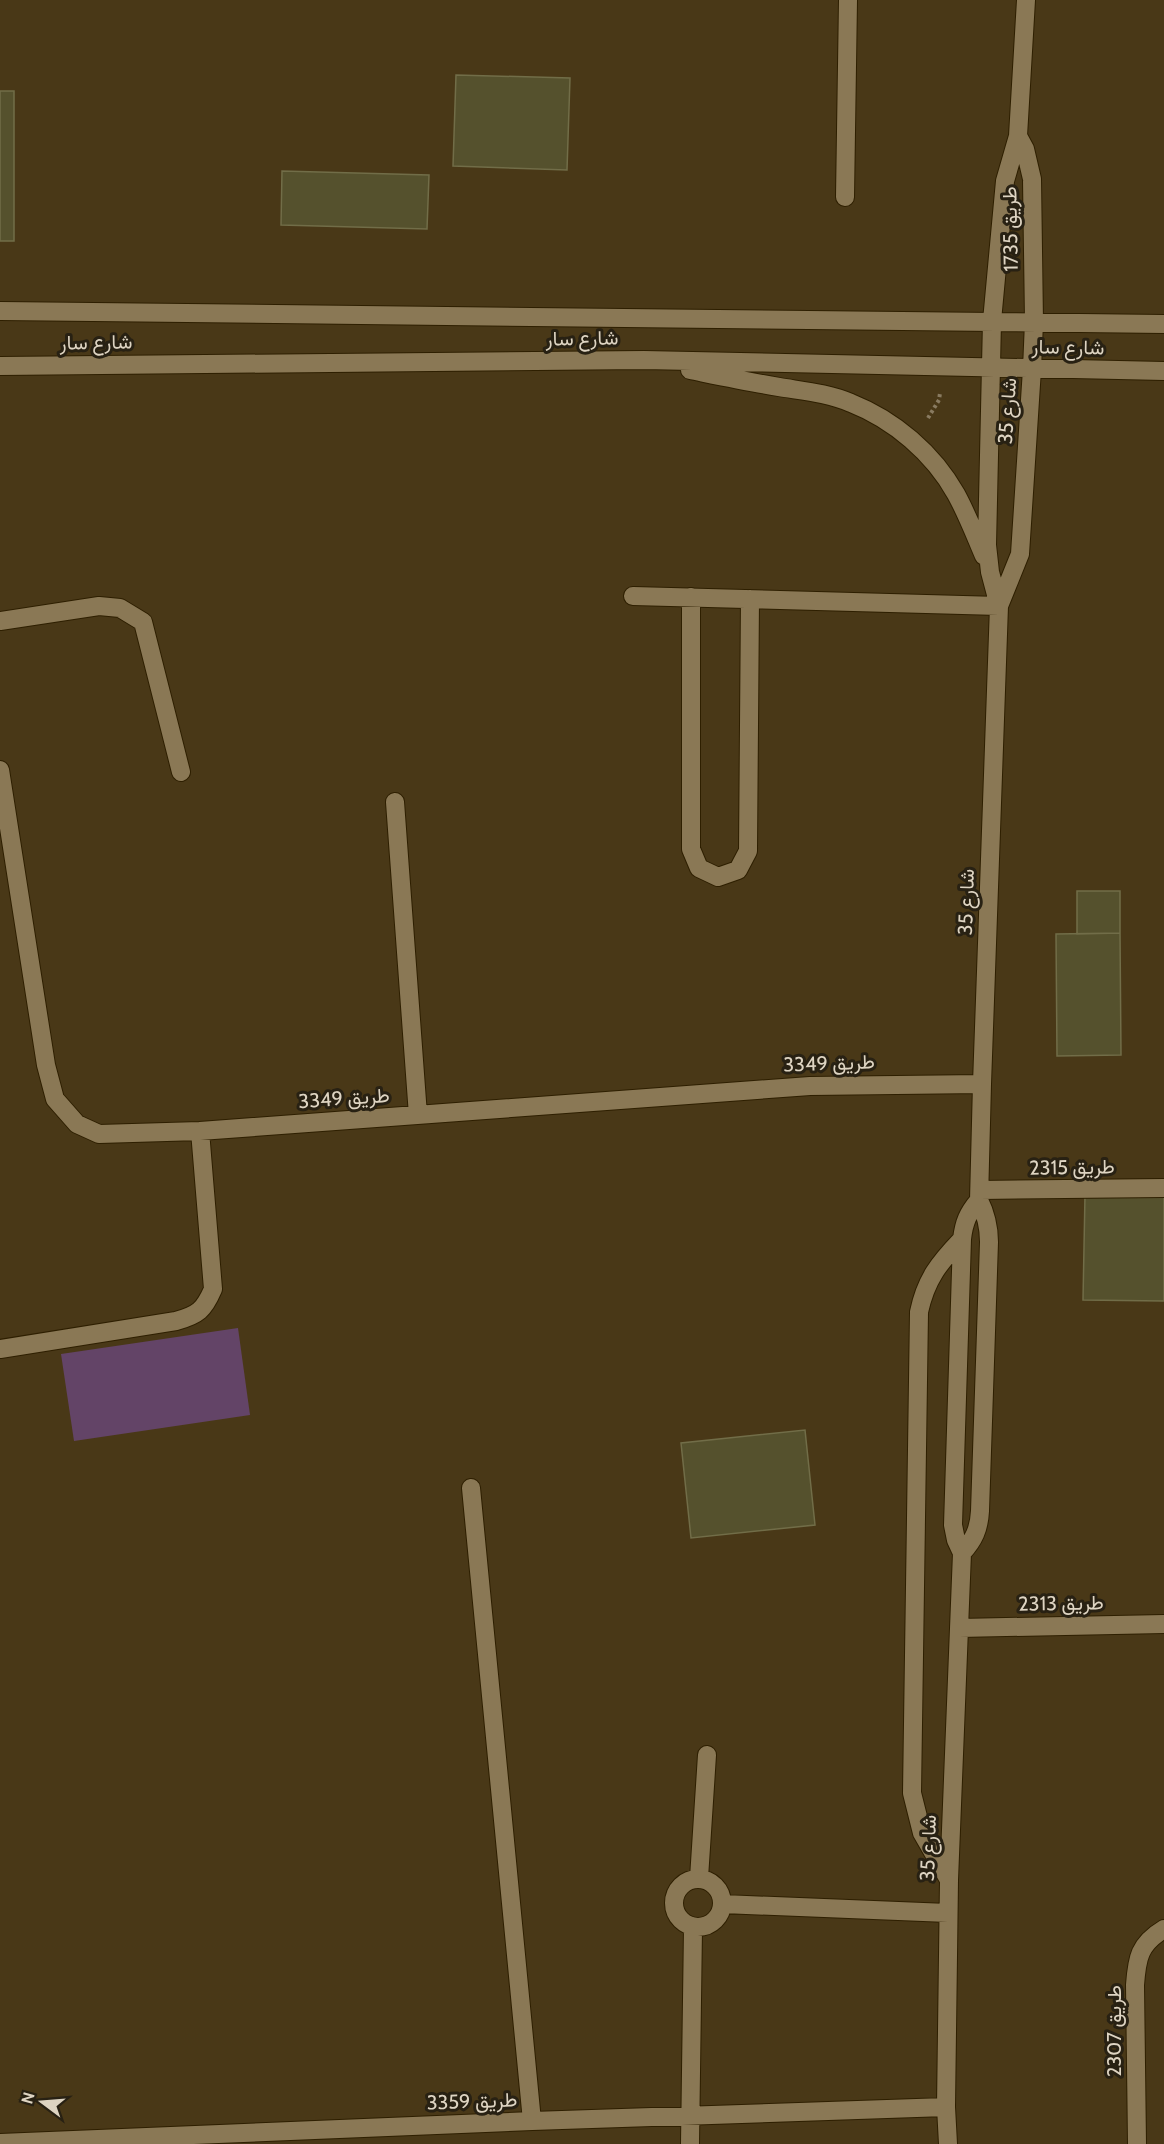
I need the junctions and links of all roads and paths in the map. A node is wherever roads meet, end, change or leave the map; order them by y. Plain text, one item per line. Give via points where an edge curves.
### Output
1 (848, 0) edge
2 (1026, 0) edge
3 (1018, 136) junction
4 (845, 197) dead end
5 (0, 311) edge
6 (992, 321) junction
7 (1034, 322) junction
8 (1164, 324) edge
9 (644, 360) junction
10 (0, 366) edge
11 (991, 369) junction
12 (1032, 369) junction
13 (1164, 371) edge
14 (990, 572) junction
15 (633, 596) dead end
16 (691, 597) junction
17 (750, 599) junction
18 (999, 606) junction
19 (0, 621) edge
20 (0, 770) edge
21 (181, 772) dead end
22 (395, 802) dead end
23 (982, 1084) junction
24 (418, 1115) junction
25 (200, 1131) junction
26 (1164, 1188) edge
27 (980, 1195) junction
28 (962, 1239) junction
29 (0, 1349) edge
30 (471, 1488) dead end
31 (962, 1553) junction
32 (1164, 1624) edge
33 (959, 1628) junction
34 (707, 1755) dead end
35 (699, 1878) junction
36 (949, 1880) junction
37 (723, 1904) junction
38 (948, 1913) junction
39 (693, 1928) junction
40 (1164, 1929) edge
41 (946, 2107) junction
42 (690, 2116) junction
43 (532, 2121) junction
44 (0, 2144) edge
45 (690, 2144) edge
46 (948, 2144) edge
47 (1137, 2144) edge

1 - 4 street
2 - 3 street, طريق 1735
3 - 6 street, طريق 1735 via 1005,181
3 - 7 street, طريق 1735 via 1032,179
5 - 6 street, شارع سار
6 - 7 street, شارع سار
6 - 11 street, شارع 35
7 - 8 street, شارع سار
7 - 12 street, شارع 35
9 - 10 street, شارع سار
9 - 11 street, شارع سار
9 - 14 street via 822,394 875,414 913,441 939,468 968,517
11 - 12 street, شارع سار
11 - 14 street, شارع 35 via 987,527
12 - 13 street, شارع سار
12 - 18 street, شارع 35 via 1020,554
14 - 18 street, شارع 35
15 - 16 street
16 - 17 street
16 - 17 street via 691,849 699,868 718,877 738,870 748,851
17 - 18 street
18 - 23 street, شارع 35
19 - 21 street via 99,606 120,608 143,622
20 - 25 street, طريق 3349 via 46,1065 55,1099 77,1124 99,1134
22 - 24 street
23 - 24 street, طريق 3349 via 810,1086
23 - 27 street, شارع 35
24 - 25 street, طريق 3349
25 - 29 street via 213,1289 206,1305 193,1317 176,1321
26 - 27 street, طريق 2315
27 - 28 street, شارع 35 via 963,1224
27 - 31 street, شارع 35 via 989,1235 980,1511 979,1527
28 - 31 street, شارع 35 via 953,1525
28 - 36 street via 930,1277 919,1312 912,1793 922,1833
30 - 43 street
31 - 33 street, شارع 35
32 - 33 street, طريق 2313
33 - 36 street, شارع 35
34 - 35 street
35 - 37 street via 716,1886
35 - 39 street via 688,1881 675,1896 677,1916
36 - 38 street, شارع 35
37 - 38 street
37 - 39 street via 717,1920
38 - 41 street, شارع 35
39 - 42 street
40 - 47 street, طريق 2307 via 1151,1937 1137,1959
41 - 42 street, طريق 3359
41 - 46 street, شارع 35
42 - 43 street, طريق 3359
42 - 45 street
43 - 44 street, طريق 3359

